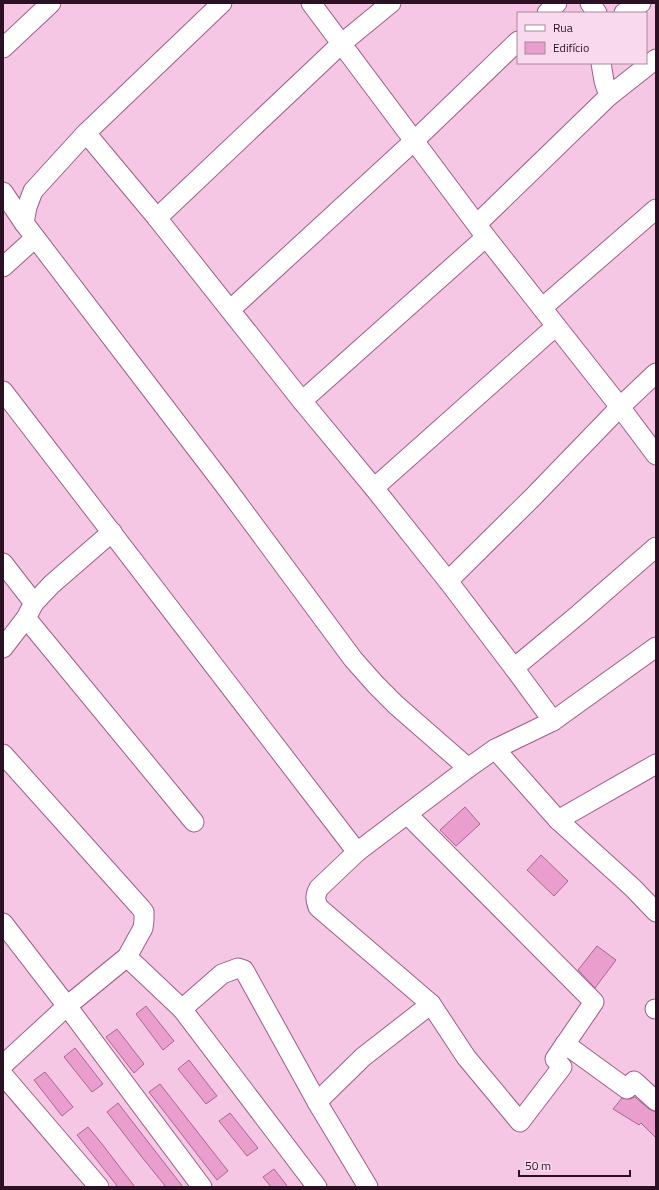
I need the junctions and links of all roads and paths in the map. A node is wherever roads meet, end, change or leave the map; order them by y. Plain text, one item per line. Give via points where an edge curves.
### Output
1 (51, 3) edge
2 (222, 3) edge
3 (311, 3) edge
4 (391, 3) edge
5 (557, 3) edge
6 (589, 3) edge
7 (641, 3) edge
8 (548, 12) edge
9 (597, 12) edge
10 (626, 12) edge
11 (517, 42) edge
12 (341, 44) junction
13 (3, 48) edge
14 (656, 59) edge
15 (601, 64) edge
16 (609, 96) junction
17 (86, 133) junction
18 (414, 141) junction
19 (3, 192) edge
20 (656, 209) edge
21 (157, 218) junction
22 (24, 223) junction
23 (482, 231) junction
24 (35, 238) junction
25 (3, 267) edge
26 (542, 308) junction
27 (230, 310) junction
28 (556, 326) junction
29 (656, 372) edge
30 (3, 391) edge
31 (302, 401) junction
32 (620, 407) junction
33 (656, 455) edge
34 (374, 488) junction
35 (112, 532) junction
36 (656, 547) edge
37 (3, 563) edge
38 (448, 581) junction
39 (30, 611) junction
40 (656, 647) edge
41 (3, 648) edge
42 (514, 668) junction
43 (553, 721) junction
44 (495, 749) junction
45 (3, 754) edge
46 (656, 764) edge
47 (468, 768) junction
48 (406, 814) junction
49 (558, 820) junction
50 (194, 822) dead end
51 (357, 852) junction
52 (656, 912) edge
53 (3, 923) edge
54 (127, 957) junction
55 (431, 1004) junction
56 (67, 1006) junction
57 (182, 1009) junction
58 (565, 1044) junction
59 (3, 1065) edge
60 (3, 1075) edge
61 (656, 1101) edge
62 (317, 1102) junction
63 (99, 1187) edge
64 (202, 1187) edge
65 (317, 1187) edge
66 (368, 1187) edge

1 - 13 street
2 - 17 street
3 - 12 street
4 - 12 street
5 - 8 street
6 - 9 street
7 - 10 street
11 - 18 street
12 - 18 street
12 - 21 street
14 - 16 street
15 - 16 street
16 - 23 street
17 - 21 street
17 - 22 street via 33,191
18 - 23 street
18 - 27 street
19 - 22 street
20 - 26 street
21 - 27 street
22 - 24 street
23 - 26 street
23 - 31 street
24 - 25 street
24 - 47 street via 225,486 353,659 396,705
26 - 28 street
27 - 31 street
28 - 32 street
28 - 34 street
29 - 32 street
30 - 35 street
31 - 34 street
32 - 33 street
32 - 38 street via 534,497
34 - 38 street
35 - 39 street via 52,584
35 - 51 street
36 - 42 street
37 - 39 street
38 - 42 street
39 - 41 street
39 - 50 street
40 - 43 street
42 - 43 street
43 - 44 street
44 - 47 street
44 - 49 street
45 - 54 street via 144,912 143,928
46 - 49 street
47 - 48 street
48 - 51 street
48 - 58 street via 594,1002
49 - 52 street
51 - 55 street via 319,888 315,894 315,901
53 - 56 street
54 - 56 street
54 - 57 street
55 - 58 street via 466,1057 520,1122 562,1067 555,1059
55 - 62 street via 363,1057
56 - 59 street
56 - 64 street
57 - 62 street via 222,974 238,968 244,970
57 - 65 street
58 - 61 street via 628,1089 634,1082
60 - 63 street
62 - 66 street

